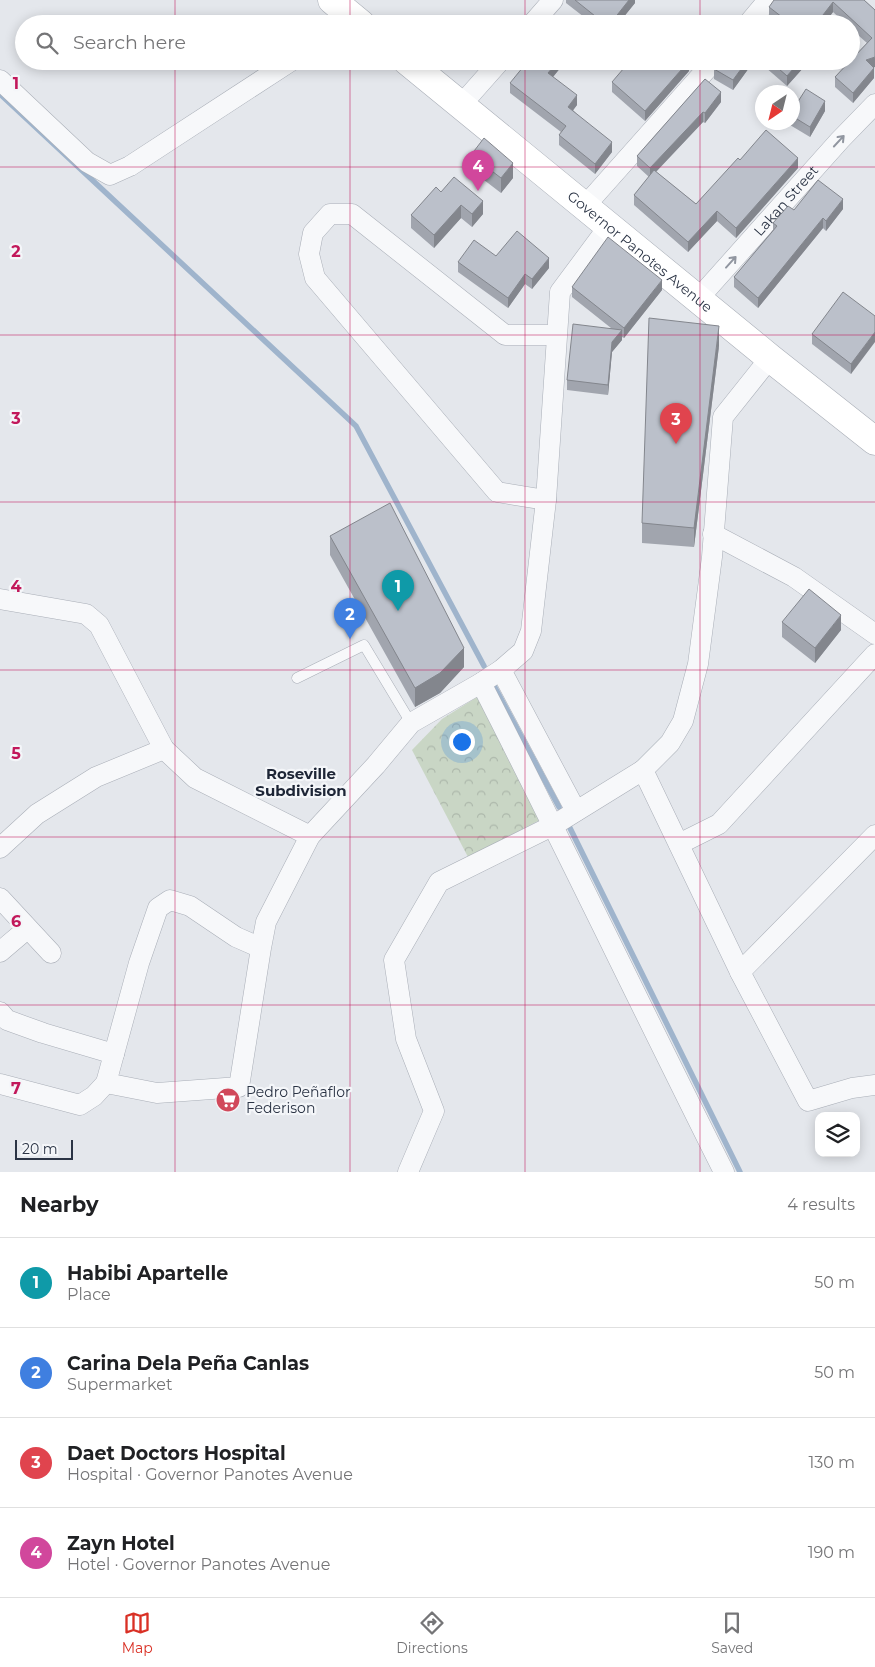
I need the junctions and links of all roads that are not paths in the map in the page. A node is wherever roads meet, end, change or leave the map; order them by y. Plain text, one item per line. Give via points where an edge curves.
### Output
1 (332, 0) edge
2 (553, 0) edge
3 (768, 0) edge
4 (348, 15) edge
5 (540, 15) edge
6 (756, 15) edge
7 (277, 70) edge
8 (418, 70) edge
9 (492, 70) edge
10 (706, 70) edge
11 (0, 80) edge
12 (875, 104) edge
13 (461, 105) junction
14 (585, 206) junction
15 (609, 226) junction
16 (698, 299) junction
17 (556, 335) junction
18 (770, 358) junction
19 (875, 441) edge
20 (546, 500) junction
21 (714, 534) junction
22 (0, 600) edge
23 (875, 634) edge
24 (875, 654) edge
25 (501, 670) junction
26 (297, 678) dead end
27 (481, 683) junction
28 (411, 723) junction
29 (164, 749) junction
30 (643, 770) junction
31 (576, 812) junction
32 (554, 825) junction
33 (875, 835) edge
34 (310, 836) junction
35 (679, 844) junction
36 (0, 848) edge
37 (0, 898) edge
38 (27, 929) junction
39 (261, 948) junction
40 (0, 952) edge
41 (50, 953) dead end
42 (740, 972) junction
43 (0, 1012) edge
44 (114, 1054) junction
45 (106, 1083) junction
46 (0, 1084) edge
47 (875, 1085) edge
48 (408, 1172) edge
49 (724, 1172) edge

1 - 4 main road
2 - 5 street
3 - 6 street
7 - 11 street via 130,166 110,175 87,162
8 - 13 main road, Governor Panotes Avenue
9 - 13 street
10 - 14 street
16 -> 12 street, Lakan Street
13 - 14 main road, Governor Panotes Avenue
14 - 15 main road, Governor Panotes Avenue
15 - 16 main road, Governor Panotes Avenue
15 - 17 street via 560,292
16 - 18 main road, Governor Panotes Avenue
17 - 20 street
17 - 20 street via 505,335 352,214 330,214 313,233 309,254 315,278 497,492
18 - 19 main road, Governor Panotes Avenue
18 - 21 street via 723,417
20 - 25 street via 531,631 523,652
21 - 23 street via 794,577
21 - 30 street via 698,664 686,712 670,743
22 - 29 street via 86,614 99,625
24 - 35 street via 718,824
25 - 27 street
25 - 31 street
26 - 28 lane via 364,645
27 - 28 street
27 - 32 street
28 - 34 street
29 - 34 street via 195,778
29 - 36 street via 96,777 37,814
30 - 31 street
30 - 35 street
31 - 32 street
32 - 48 street via 439,882 394,960 406,1039 434,1111
32 - 49 street
33 - 42 street
34 - 39 street via 266,922
35 - 42 street
37 - 38 street
38 - 40 street
38 - 41 street
39 - 44 street via 236,937 190,906 170,900 158,908
39 - 45 street via 239,1087 157,1093
42 - 47 street via 808,1102 852,1088
43 - 44 street via 16,1024
44 - 45 street
45 - 46 street via 80,1105

